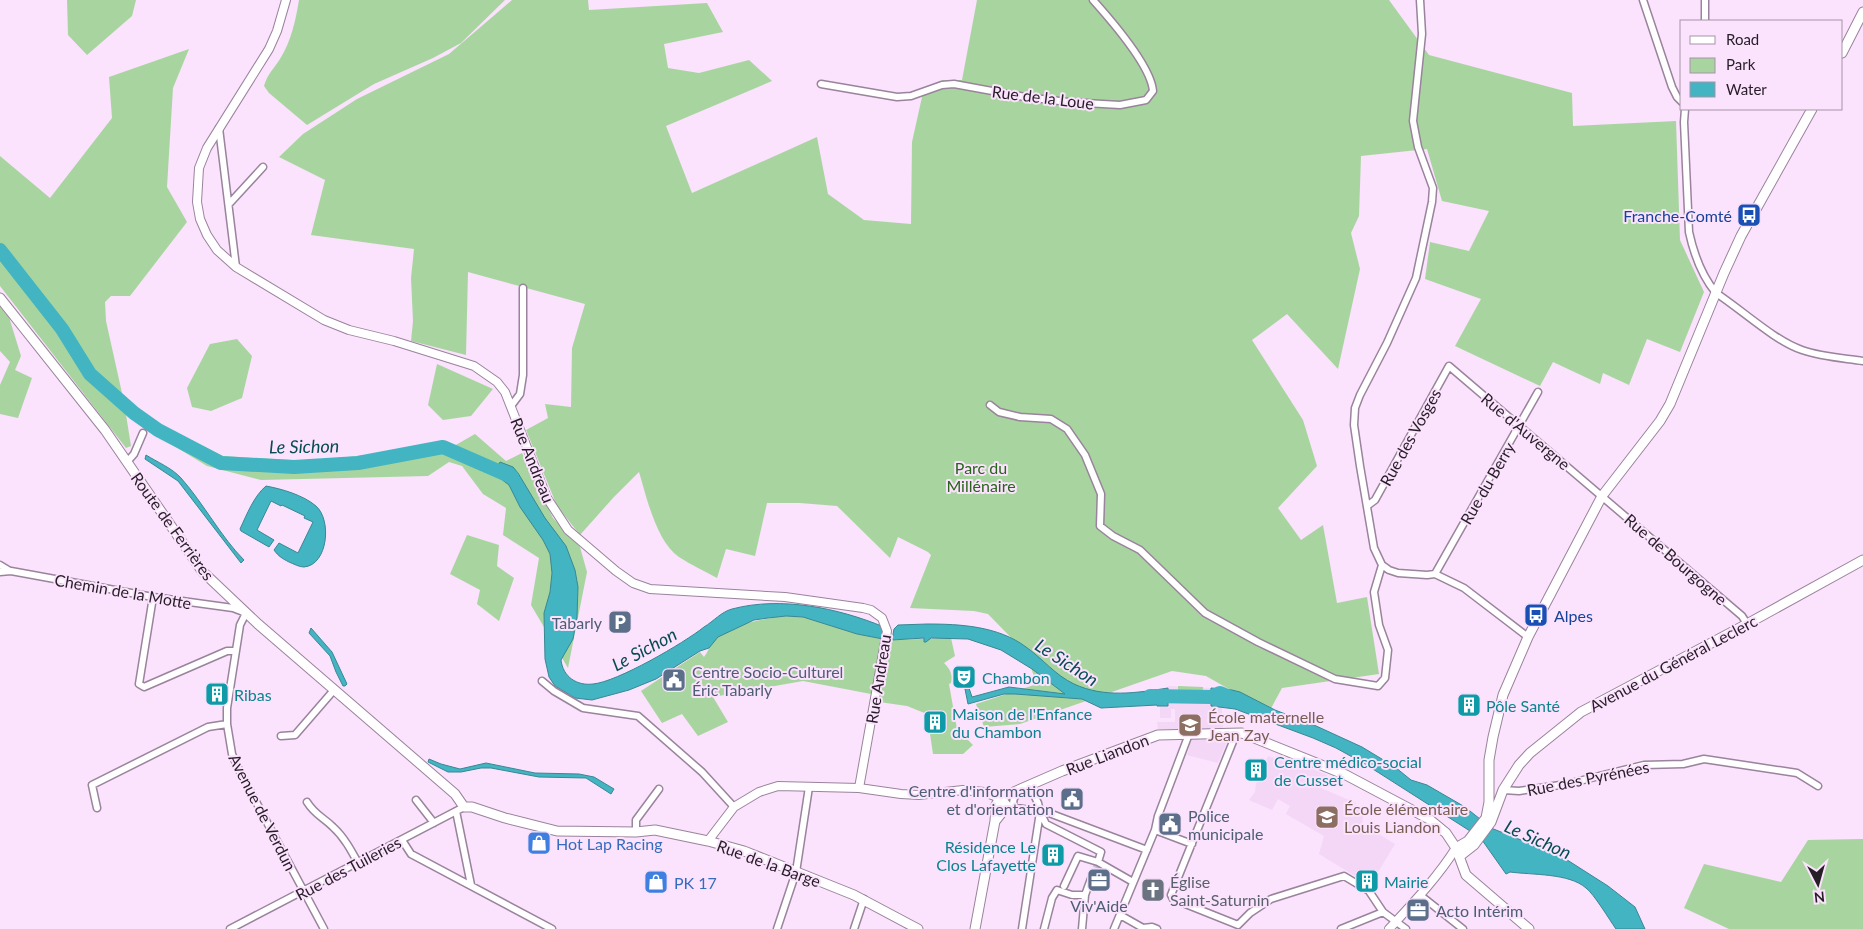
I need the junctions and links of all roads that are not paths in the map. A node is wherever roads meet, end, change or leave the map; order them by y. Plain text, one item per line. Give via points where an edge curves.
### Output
1 (286, 0) edge
2 (1093, 0) edge
3 (1420, 0) edge
4 (1643, 0) edge
5 (1705, 0) edge
6 (1863, 12) edge
7 (1705, 20) edge
8 (1843, 51) edge
9 (820, 84) dead end
10 (1680, 100) edge
11 (1686, 110) edge
12 (1811, 110) edge
13 (219, 128) junction
14 (264, 167) dead end
15 (229, 204) junction
16 (236, 267) junction
17 (523, 288) dead end
18 (1716, 293) junction
19 (0, 298) edge
20 (1863, 361) edge
21 (1449, 366) joint
22 (1538, 392) dead end
23 (990, 405) dead end
24 (511, 406) junction
25 (1520, 425) junction
26 (143, 433) dead end
27 (127, 462) junction
28 (1602, 496) junction
29 (1367, 506) junction
30 (1863, 560) edge
31 (0, 565) edge
32 (1382, 565) junction
33 (11, 571) junction
34 (0, 572) edge
35 (1435, 574) junction
36 (153, 597) junction
37 (246, 613) junction
38 (1747, 624) junction
39 (1528, 637) junction
40 (236, 651) junction
41 (542, 681) dead end
42 (334, 690) junction
43 (227, 724) junction
44 (1234, 733) junction
45 (1189, 734) junction
46 (281, 736) dead end
47 (1490, 772) junction
48 (1029, 786) junction
49 (1818, 786) dead end
50 (809, 787) junction
51 (859, 788) junction
52 (659, 789) dead end
53 (1503, 790) junction
54 (1000, 798) junction
55 (416, 800) dead end
56 (307, 802) dead end
57 (734, 807) junction
58 (1011, 807) junction
59 (97, 808) dead end
60 (460, 809) junction
61 (1040, 812) junction
62 (1488, 820) junction
63 (995, 821) junction
64 (434, 823) junction
65 (1155, 830) junction
66 (636, 832) junction
67 (402, 840) junction
68 (708, 841) junction
69 (1192, 844) junction
70 (1147, 850) junction
71 (1458, 852) junction
72 (1098, 862) junction
73 (358, 863) junction
74 (796, 872) junction
75 (1092, 876) tunnel mouth
76 (1133, 882) junction
77 (471, 885) junction
78 (1064, 886) dead end
79 (304, 892) junction
80 (1085, 894) junction
81 (1420, 894) junction
82 (864, 899) junction
83 (1384, 912) junction
84 (1120, 915) junction
85 (1396, 922) junction
86 (1238, 927) edge
87 (230, 929) edge
88 (324, 929) edge
89 (552, 929) edge
90 (777, 929) edge
91 (854, 929) edge
92 (918, 929) edge
93 (975, 929) edge
94 (1022, 929) edge
95 (1044, 929) edge
96 (1082, 929) edge
97 (1114, 929) edge
98 (1158, 929) edge
99 (1341, 929) edge
100 (1389, 929) edge
101 (1406, 929) edge
102 (1463, 929) edge
103 (1529, 929) edge

1 - 13 street, Rue Andreau via 268,49
2 - 9 street, Rue de la Loue via 1129,44 1152,81 1153,91 1146,100 1120,105 1068,102 954,84 942,84 911,96 897,97
3 - 29 street via 1422,34 1413,121 1418,147 1433,188 1432,202 1416,278 1356,408 1354,425
4 - 10 street via 1672,87
5 - 7 street
6 - 8 main road
11 - 18 street via 1689,232 1701,271
12 - 18 main road via 1741,236
13 - 15 street
13 - 16 street, Rue Andreau via 199,168 197,202 207,235 217,250
14 - 15 street
15 - 16 street
16 - 24 street, Rue Andreau via 337,326 474,366 497,382
17 - 24 street via 523,374 520,394
18 - 20 street via 1801,350
18 - 28 main road via 1670,404
19 - 27 main road, Route de Ferrières
21 - 25 street, Rue d'Auvergne
21 - 29 street, Rue des Vosges via 1375,500
22 - 25 street, Rue du Berry
23 - 32 street via 999,412 1020,417 1051,419 1067,429 1085,455 1101,494 1100,526 1140,550 1205,613 1335,679 1378,686 1385,678 1388,650 1379,625 1374,592
24 - 51 street, Rue Andreau via 546,498 557,516 578,540 633,583 650,589 785,597 863,608 882,618 888,631
25 - 28 street, Rue d'Auvergne
25 - 35 street, Rue du Berry
26 - 27 street
27 - 37 main road, Route de Ferrières via 202,571
28 - 38 street, Rue de Bourgogne via 1742,616
28 - 39 main road
29 - 32 street via 1374,548
30 - 38 main road, Avenue du Général Leclerc
31 - 33 street
32 - 35 street via 1398,573
33 - 34 street, Chemin de la Motte
33 - 36 street, Chemin de la Motte
35 - 39 street via 1464,588
36 - 37 street, Chemin de la Motte via 233,608
36 - 40 street via 139,684 144,687 227,651
37 - 40 street, Avenue de Verdun via 240,625
37 - 42 main road, Route de Ferrières
38 - 53 main road, Avenue du Général Leclerc via 1581,712 1530,753
39 - 47 main road via 1503,695 1489,760
40 - 43 street, Avenue de Verdun
41 - 57 street via 584,708 638,716 702,772
42 - 46 street via 295,735
42 - 60 main road, Route de Ferrières via 455,794
43 - 59 street via 208,728 92,786
43 - 79 street, Avenue de Verdun via 230,746 239,770
44 - 45 main road, Rue Liandon
44 - 69 street
44 - 71 main road, Rue Liandon via 1242,733 1346,775 1386,796 1429,819 1446,833
45 - 48 main road, Rue Liandon via 1158,735
45 - 65 street
47 - 53 main road
47 - 62 main road
48 - 54 main road, Rue Liandon
48 - 58 street via 1013,797
48 - 61 street
49 - 53 street, Rue des Pyrénées via 1797,774 1704,759 1683,764 1644,765 1567,784
50 - 51 street
50 - 57 street via 778,786 759,792
50 - 74 street
51 - 54 street via 918,795 962,790 984,792
52 - 66 street via 636,820
53 - 62 main road, Avenue du Général Leclerc
54 - 58 main road
54 - 63 main road
55 - 64 street
56 - 73 street via 342,836
57 - 68 street
58 - 61 street
58 - 63 main road
60 - 64 street, Rue des Tuileries
60 - 66 main road, Rue de la Barge via 472,807 557,831
60 - 77 street
61 - 70 street
61 - 72 street via 1046,824 1101,852
61 - 94 street
62 - 71 main road via 1471,843
63 - 93 main road
64 - 67 street, Rue des Tuileries
65 - 69 street
65 - 70 street
66 - 68 main road, Rue de la Barge via 663,831
67 - 73 street, Rue des Tuileries
67 - 77 street via 411,854
68 - 74 main road, Rue de la Barge via 744,851
69 - 86 street via 1171,895 1173,899
70 - 76 street
71 - 81 street
71 - 103 main road, Rue Liandon via 1466,874
72 - 76 street
72 - 78 street via 1078,856
73 - 79 street, Rue des Tuileries
74 - 82 main road, Rue de la Barge
74 - 90 street
75 - 80 street
76 - 84 street
77 - 89 street
79 - 87 street, Rue des Tuileries
79 - 88 street, Avenue de Verdun
80 - 95 street via 1072,895 1057,890
80 - 96 street
81 - 85 street
81 - 102 street
82 - 91 street
82 - 92 main road, Rue de la Barge
83 - 85 street
83 - 86 street via 1369,891 1344,876 1271,900 1250,913
83 - 99 street
84 - 97 street
84 - 98 street via 1143,928
85 - 100 street
85 - 101 street

